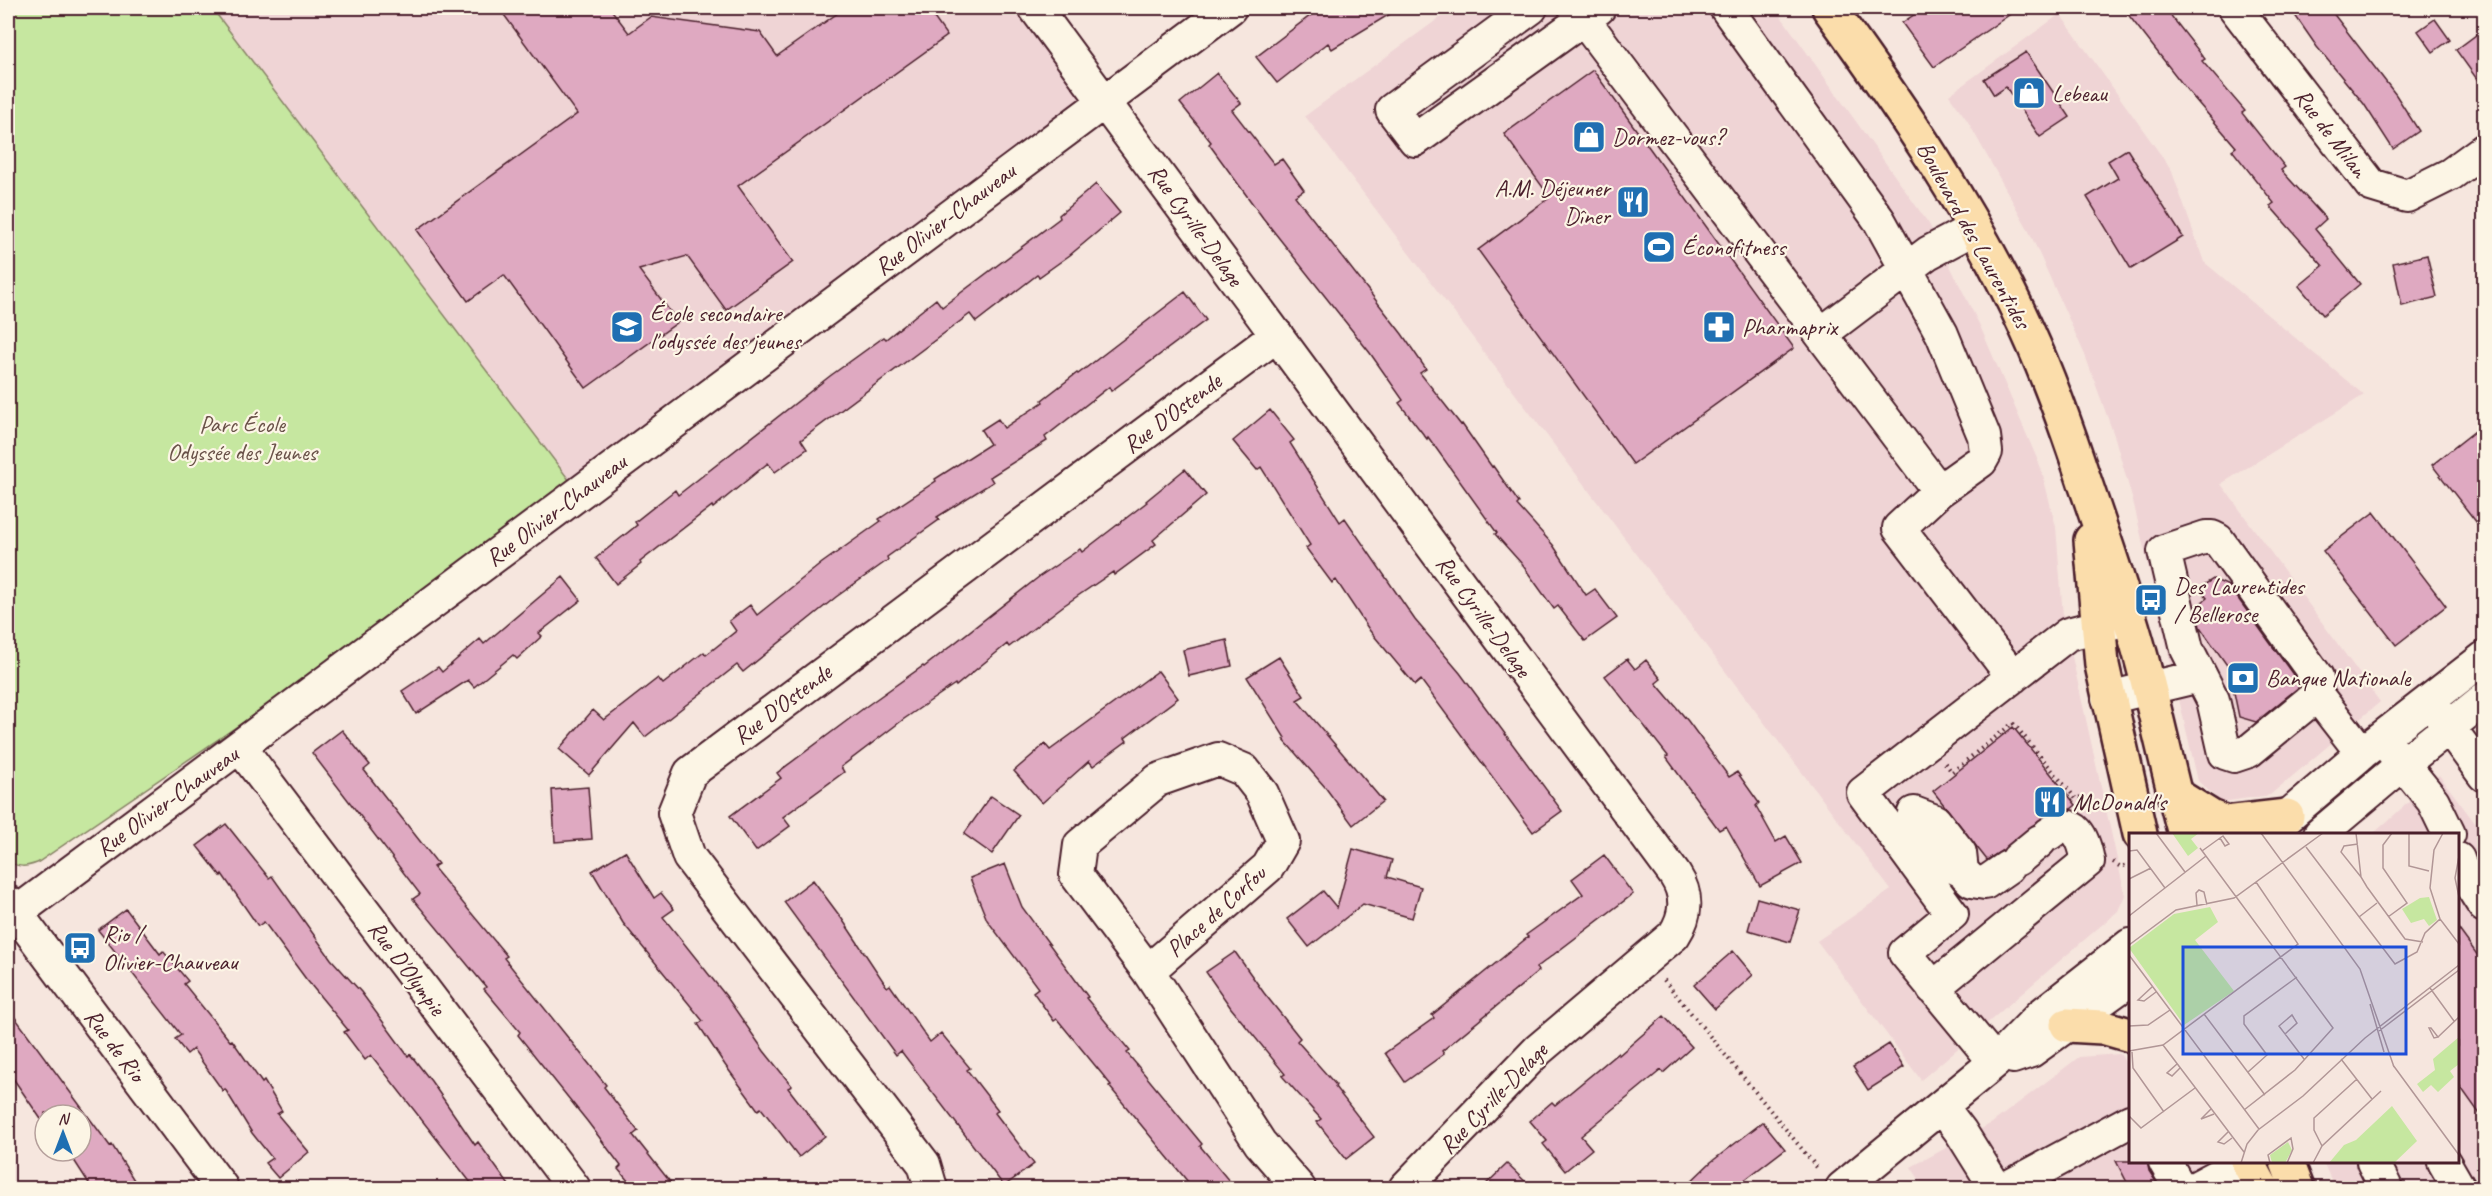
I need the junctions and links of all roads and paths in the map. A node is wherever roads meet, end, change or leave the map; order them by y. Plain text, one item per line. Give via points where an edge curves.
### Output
1 (1035, 8) edge
2 (1230, 8) edge
3 (1531, 8) edge
4 (1726, 8) edge
5 (1829, 8) edge
6 (2235, 8) edge
7 (1586, 12) edge
8 (1104, 100) junction
9 (2484, 150) edge
10 (1975, 228) junction
11 (1908, 270) junction
12 (1821, 334) junction
13 (1277, 335) junction
14 (1939, 491) junction
15 (2114, 622) junction
16 (2484, 658) edge
17 (2200, 676) junction
18 (2013, 677) junction
19 (2459, 678) junction
20 (2149, 689) junction
21 (2317, 695) junction
22 (2108, 698) junction
23 (2430, 700) junction
24 (2483, 704) edge
25 (2448, 727) junction
26 (2372, 746) junction
27 (240, 747) junction
28 (2403, 764) junction
29 (1952, 772) dead end
30 (2484, 774) edge
31 (1885, 776) junction
32 (2174, 794) junction
33 (2076, 799) dead end
34 (2277, 825) edge
35 (2140, 833) edge
36 (2185, 833) edge
37 (2321, 833) edge
38 (2449, 833) edge
39 (2459, 864) edge
40 (2484, 906) edge
41 (10, 911) edge
42 (2129, 946) edge
43 (1148, 971) junction
44 (1662, 978) dead end
45 (2129, 981) edge
46 (1933, 988) junction
47 (2067, 1025) junction
48 (2129, 1035) edge
49 (1995, 1062) junction
50 (1942, 1107) junction
51 (2129, 1122) edge
52 (2166, 1163) edge
53 (2242, 1163) edge
54 (2247, 1163) edge
55 (2288, 1163) edge
56 (2374, 1163) edge
57 (2445, 1163) edge
58 (1830, 1179) edge
59 (222, 1188) edge
60 (574, 1188) edge
61 (932, 1188) edge
62 (1299, 1188) edge
63 (1405, 1188) edge
64 (1996, 1188) edge
65 (2006, 1188) edge
66 (2180, 1188) edge
67 (2195, 1188) edge
68 (2262, 1188) edge
69 (2296, 1188) edge
70 (2386, 1188) edge
71 (2459, 1188) edge

1 - 8 street, Rue Cyrille-Delage
2 - 8 street, Rue Olivier-Chauveau
3 - 7 street via 1392,110 1415,140
4 - 11 street via 1864,196
5 - 10 main road, Boulevard des Laurentides via 1897,102
6 - 9 street, Rue de Milan via 2371,185 2406,196 2451,174
7 - 12 street
8 - 13 street, Rue Cyrille-Delage
8 - 27 street, Rue Olivier-Chauveau
10 - 11 street via 1946,242
10 - 15 main road, Boulevard des Laurentides via 2037,351 2069,432 2085,481
11 - 12 street
11 - 14 street via 1942,334 1986,447 1981,461
12 - 14 street
13 - 61 street, Rue D'Ostende via 690,773 674,813 688,858 924,1164
13 - 63 street, Rue Cyrille-Delage via 1675,875 1685,897 1682,921 1674,934 1538,1050
14 - 18 street via 1899,528
15 - 18 street via 2071,632
15 - 20 main road, Boulevard des Laurentides
15 - 22 main road, Boulevard des Laurentides via 2102,665
16 - 19 street
17 - 20 street
17 - 21 street via 2213,700 2223,749 2230,756 2248,751
17 - 21 street via 2187,649 2164,551 2212,537 2317,677
18 - 31 street
19 - 23 street
19 - 24 street
20 - 22 street
20 - 32 main road, Boulevard des Laurentides
21 - 26 street
22 - 35 main road, Boulevard des Laurentides
23 - 25 street
23 - 26 street
24 - 25 street
25 - 28 street
25 - 30 street
26 - 28 street
26 - 34 street
27 - 41 street, Rue Olivier-Chauveau
27 - 60 street, Rue D'Olympie
28 - 37 street
28 - 38 street via 2440,811
29 - 33 path via 2013,723
31 - 46 street via 1863,793 1953,914 1905,953
31 - 46 street via 1914,813 1935,821 1960,853 1962,871 1972,881 1985,883 2064,826 2075,829 2083,839 2088,861
32 - 34 main road via 2226,823
32 - 36 main road, Boulevard des Laurentides
39 - 40 street
41 - 59 street, Rue de Rio
42 - 49 street via 2040,1015
43 - 43 street, Place de Corfou via 1268,867 1283,841 1262,793 1244,770 1218,759 1158,780 1080,845 1076,875
43 - 62 street, Place de Corfou via 1260,1143
44 - 58 path
45 - 47 street
46 - 49 street
47 - 48 main road via 2102,1027
47 - 49 street via 2031,1051
49 - 50 street
50 - 58 street
50 - 64 street
51 - 65 street
52 - 66 street
53 - 67 street
54 - 68 main road
55 - 69 main road
56 - 70 street
57 - 71 street

